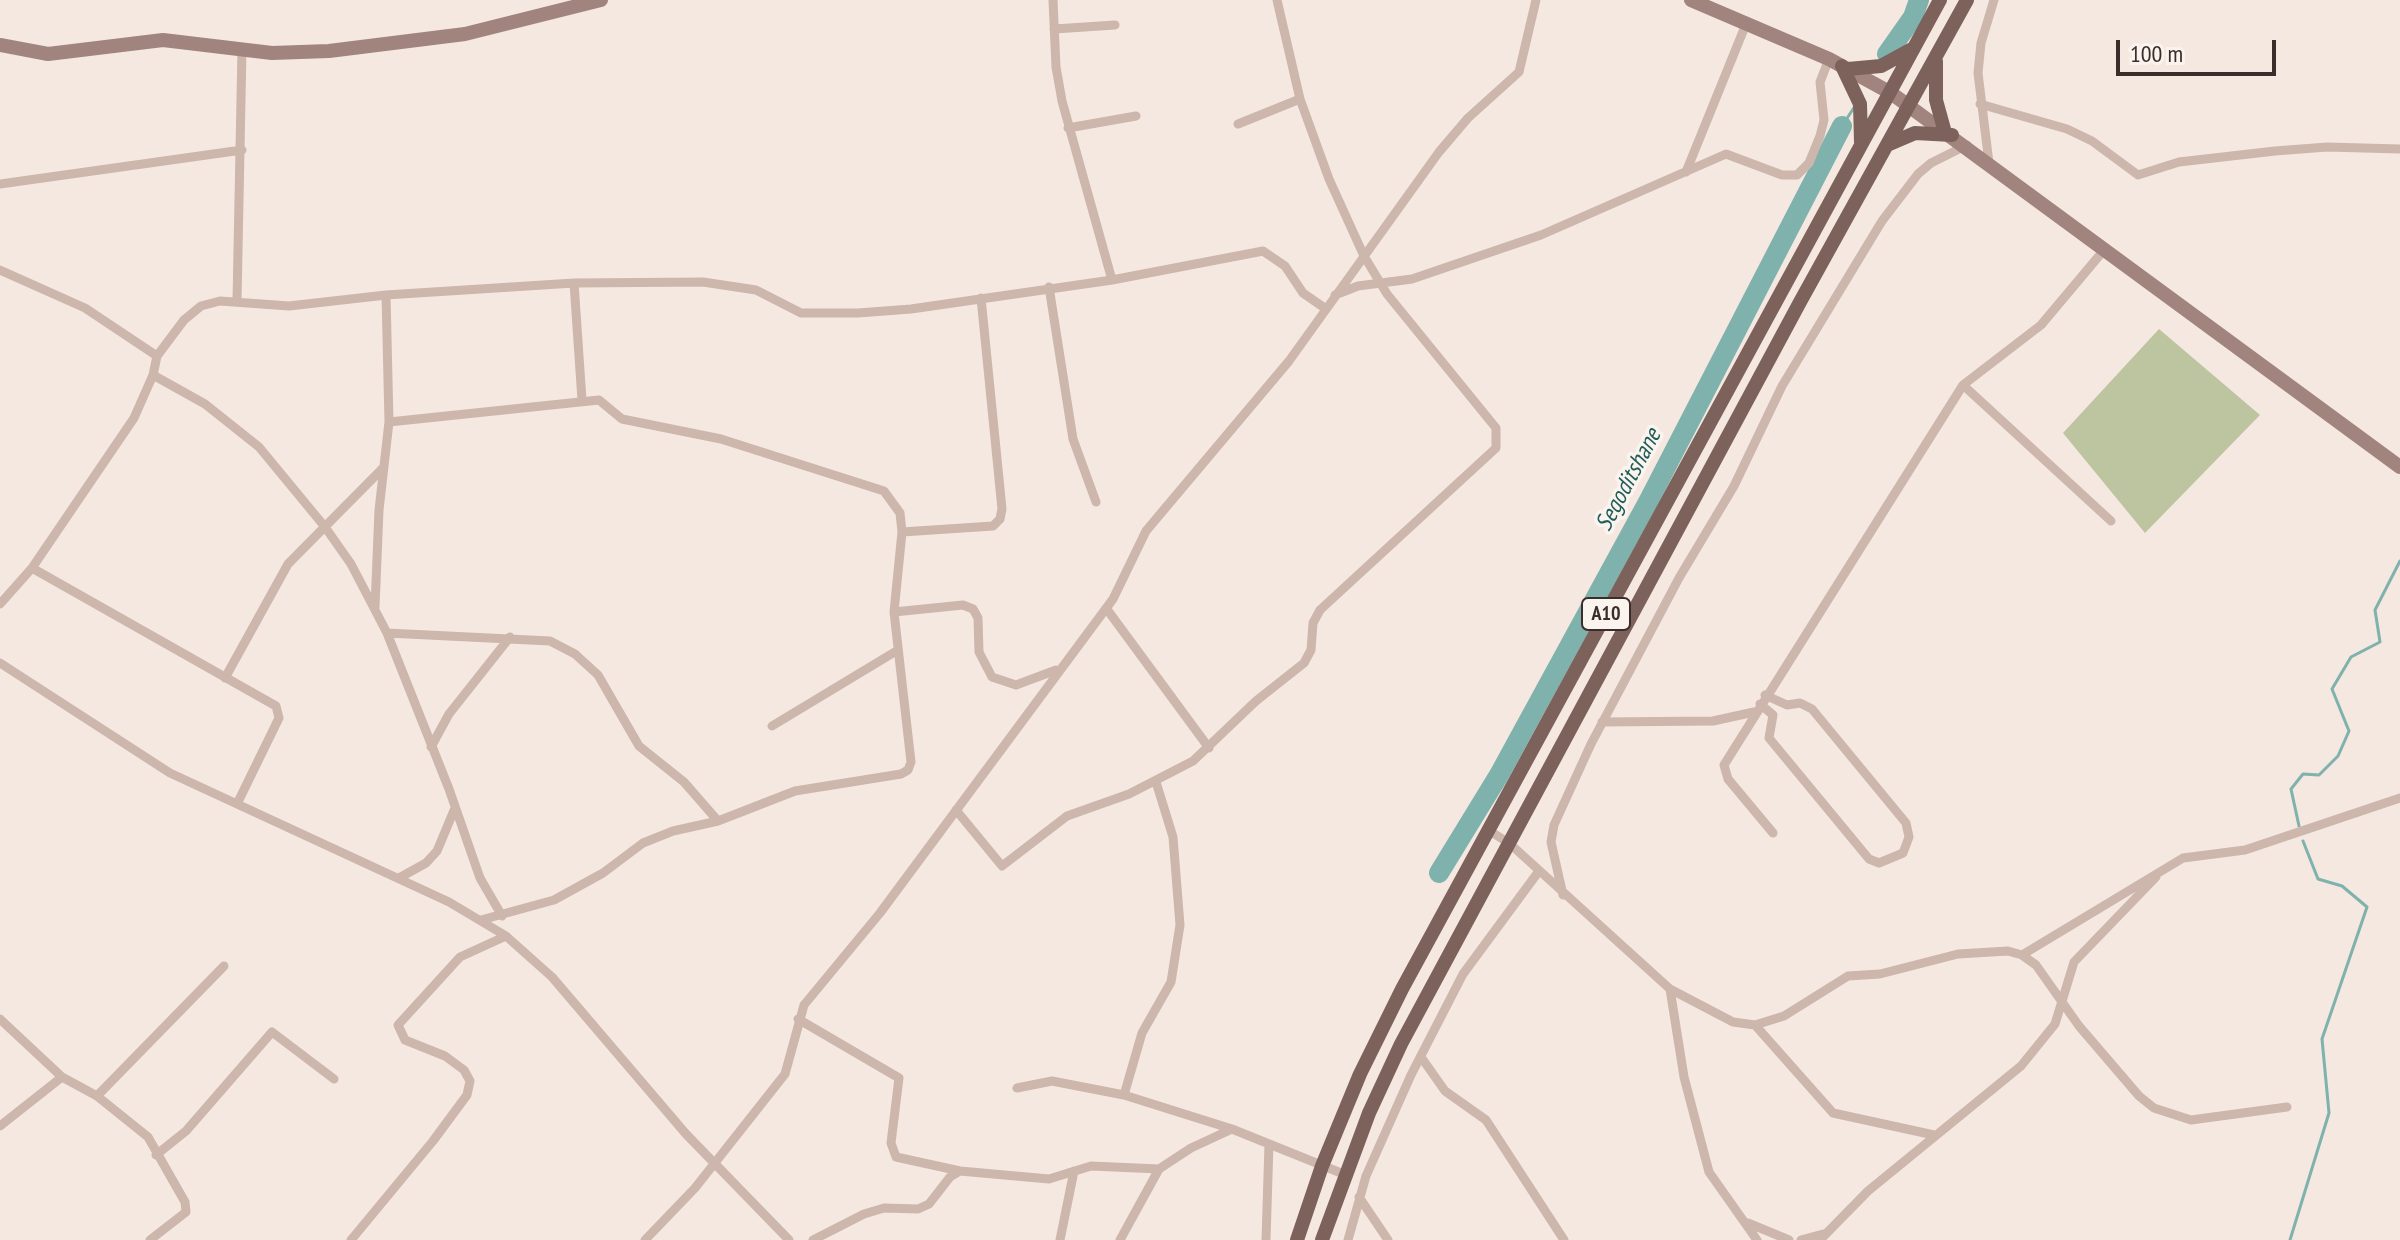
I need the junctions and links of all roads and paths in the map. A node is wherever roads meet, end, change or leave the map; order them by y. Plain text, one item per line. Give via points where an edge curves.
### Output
1 (601, 0) edge
2 (1053, 0) edge
3 (1277, 0) edge
4 (1536, 0) edge
5 (1691, 0) edge
6 (1940, 0) edge
7 (1967, 0) edge
8 (1994, 0) edge
9 (1746, 24) junction
10 (1115, 25) dead end
11 (1054, 29) junction
12 (0, 45) edge
13 (1915, 48) junction
14 (242, 49) junction
15 (1936, 56) junction
16 (1840, 65) junction
17 (1891, 93) junction
18 (1300, 99) junction
19 (1908, 104) junction
20 (1980, 104) junction
21 (1136, 116) dead end
22 (1238, 124) dead end
23 (1068, 128) junction
24 (1948, 132) junction
25 (1887, 145) junction
26 (1967, 145) junction
27 (1861, 147) junction
28 (2400, 149) edge
29 (242, 150) junction
30 (1989, 163) junction
31 (1686, 172) junction
32 (0, 184) edge
33 (2104, 250) junction
34 (1364, 256) junction
35 (0, 270) edge
36 (1112, 280) junction
37 (574, 283) junction
38 (1381, 284) junction
39 (1049, 287) junction
40 (386, 295) junction
41 (1335, 295) junction
42 (981, 298) junction
43 (237, 301) junction
44 (1326, 309) junction
45 (157, 356) junction
46 (153, 375) junction
47 (1963, 385) junction
48 (582, 400) junction
49 (389, 422) junction
50 (384, 467) junction
51 (2400, 467) edge
52 (1096, 502) dead end
53 (2111, 521) dead end
54 (325, 527) junction
55 (902, 532) junction
56 (32, 568) junction
57 (0, 604) edge
58 (1106, 608) junction
59 (375, 612) junction
60 (894, 612) junction
61 (387, 633) junction
62 (510, 637) junction
63 (898, 650) junction
64 (0, 663) edge
65 (1058, 669) junction
66 (225, 678) junction
67 (1760, 704) junction
68 (1602, 722) junction
69 (772, 726) dead end
70 (431, 747) junction
71 (1209, 748) junction
72 (1156, 782) junction
73 (2400, 798) edge
74 (237, 804) junction
75 (455, 808) junction
76 (956, 810) junction
77 (718, 821) junction
78 (1488, 830) junction
79 (1773, 833) dead end
80 (1509, 843) junction
81 (1539, 871) junction
82 (2156, 877) junction
83 (399, 878) junction
84 (1563, 895) junction
85 (1447, 907) junction
86 (502, 916) junction
87 (1468, 919) junction
88 (481, 920) junction
89 (506, 936) junction
90 (2022, 955) junction
91 (224, 966) dead end
92 (1670, 989) junction
93 (2062, 1001) junction
94 (798, 1019) junction
95 (1, 1021) edge
96 (1755, 1025) junction
97 (1421, 1057) junction
98 (62, 1077) junction
99 (334, 1079) dead end
100 (1017, 1088) dead end
101 (1124, 1095) junction
102 (97, 1096) junction
103 (2287, 1107) dead end
104 (0, 1126) edge
105 (1232, 1129) junction
106 (1934, 1135) junction
107 (1269, 1144) junction
108 (156, 1155) junction
109 (712, 1162) junction
110 (1322, 1166) junction
111 (1159, 1169) junction
112 (960, 1171) junction
113 (1074, 1171) junction
114 (1346, 1175) junction
115 (1359, 1197) junction
116 (1745, 1221) junction
117 (1823, 1236) edge
118 (162, 1237) edge
119 (150, 1240) edge
120 (351, 1240) edge
121 (645, 1240) edge
122 (789, 1240) edge
123 (813, 1240) edge
124 (1060, 1240) edge
125 (1120, 1240) edge
126 (1266, 1240) edge
127 (1297, 1240) edge
128 (1322, 1240) edge
129 (1348, 1240) edge
130 (1388, 1240) edge
131 (1564, 1240) edge
132 (1757, 1240) edge
133 (1789, 1240) edge
134 (1801, 1240) edge

1 - 14 street via 502,26 390,45 301,53
2 - 11 street
3 - 18 street
4 - 34 street via 1519,72 1448,140
5 - 9 street
6 - 13 main road, A10
7 - 15 main road, A10
8 - 20 street via 1981,43
9 - 16 street
9 - 31 street
10 - 11 street
11 - 23 street
12 - 14 street via 48,54 163,40
13 - 16 main road via 1881,66
13 - 17 main road, A10
14 - 29 street
15 - 19 main road, A10
15 - 24 main road via 1936,100
16 - 17 street
16 - 27 main road via 1860,104
16 - 31 street via 1820,82 1824,120 1803,171 1790,177 1726,154
17 - 19 street
17 - 27 main road, A10
18 - 22 street
18 - 34 street
19 - 24 street
19 - 25 main road, A10
20 - 28 street via 2067,129 2138,175 2179,162 2275,151
20 - 30 street
21 - 23 street
23 - 36 street
24 - 25 main road via 1915,133
24 - 26 street
25 - 80 main road, A10
26 - 30 street
26 - 68 street via 1918,174 1882,221 1782,386 1734,486
27 - 78 main road, A10
29 - 32 street
29 - 43 street
30 - 33 street
31 - 38 street via 1541,235 1412,279
33 - 47 street via 2041,325
33 - 51 street
34 - 38 street
34 - 41 street
35 - 45 street via 85,308
36 - 39 street
36 - 44 street via 1263,251
37 - 40 street
37 - 42 street via 730,285 756,290 801,313 911,309
37 - 48 street
38 - 41 street
38 - 71 street via 1496,428 1496,448 1320,610 1309,657
39 - 42 street
39 - 52 street via 1073,439
40 - 43 street via 289,306
40 - 49 street
41 - 44 street
42 - 55 street via 1000,519 993,526
43 - 45 street via 201,306
44 - 58 street via 1271,385 1146,531
45 - 46 street
46 - 54 street via 205,404 259,447
46 - 56 street via 134,418
47 - 53 street
47 - 67 street
48 - 49 street
48 - 55 street via 599,400 622,419 721,439 884,491 900,513
49 - 50 street
50 - 54 street
50 - 59 street
54 - 59 street
54 - 66 street via 280,577
55 - 60 street
56 - 57 street
56 - 66 street
58 - 65 street
58 - 71 street
59 - 61 street
60 - 63 street
60 - 65 street via 963,605 973,609 985,667 1004,683 1016,685
61 - 62 street
61 - 70 street
62 - 70 street via 449,714
62 - 77 street via 550,641 588,664 639,746 684,782
63 - 69 street
63 - 77 street via 908,770 795,791
64 - 74 street via 170,773
65 - 76 street
66 - 74 street via 280,711
67 - 67 street via 1773,715 1769,738 1869,859 1879,863 1903,853 1909,837 1906,823 1812,709 1800,703
67 - 68 street via 1713,721
67 - 79 street via 1724,772
68 - 84 street via 1568,788 1552,836
70 - 75 street
71 - 72 street
72 - 76 street via 1067,816 1002,866
72 - 101 street via 1173,837 1180,925 1171,982 1142,1033
73 - 82 street via 2245,850 2183,858
74 - 83 street
75 - 83 street via 437,851
75 - 86 street via 480,878
76 - 94 street via 880,913 816,987
77 - 86 street via 657,837 554,900
78 - 80 street
78 - 85 main road, A10
80 - 81 street
80 - 87 main road, A10
81 - 84 street
81 - 97 street via 1471,960
82 - 90 street
82 - 93 street via 2074,962
83 - 88 street
84 - 92 street
85 - 87 main road
85 - 110 main road, A10 via 1380,1031
86 - 88 street
87 - 114 main road, A10 via 1382,1081
88 - 89 street
89 - 109 street via 552,977
89 - 120 street via 460,957 398,1025 405,1040 464,1070 470,1081 467,1095
90 - 93 street via 2036,965
90 - 96 street via 1991,949 1848,976 1795,1011
91 - 102 street
92 - 96 street via 1712,1014
92 - 116 street via 1684,1077 1709,1172
93 - 103 street via 2118,1073 2154,1108 2191,1120
93 - 106 street via 2050,1031 2021,1066
94 - 109 street via 785,1074
94 - 112 street via 899,1078 891,1143 896,1157
95 - 98 street
96 - 106 street via 1833,1113
97 - 115 street
97 - 131 street via 1445,1091 1486,1120
98 - 102 street
98 - 104 street
99 - 108 street via 272,1032 186,1131
100 - 101 street via 1052,1081
101 - 105 street
102 - 108 street via 148,1137
105 - 107 street
105 - 111 street
106 - 117 street
107 - 110 street
107 - 126 street
108 - 118 street via 186,1212
109 - 121 street via 695,1188
109 - 122 street
110 - 114 street
110 - 127 main road, A10
111 - 113 street via 1108,1165
111 - 125 street
112 - 113 street via 1049,1179
112 - 123 street via 929,1204 864,1214
113 - 124 street
114 - 128 main road, A10
115 - 129 street
115 - 130 street
116 - 132 street
116 - 133 street
117 - 134 street
118 - 119 street

